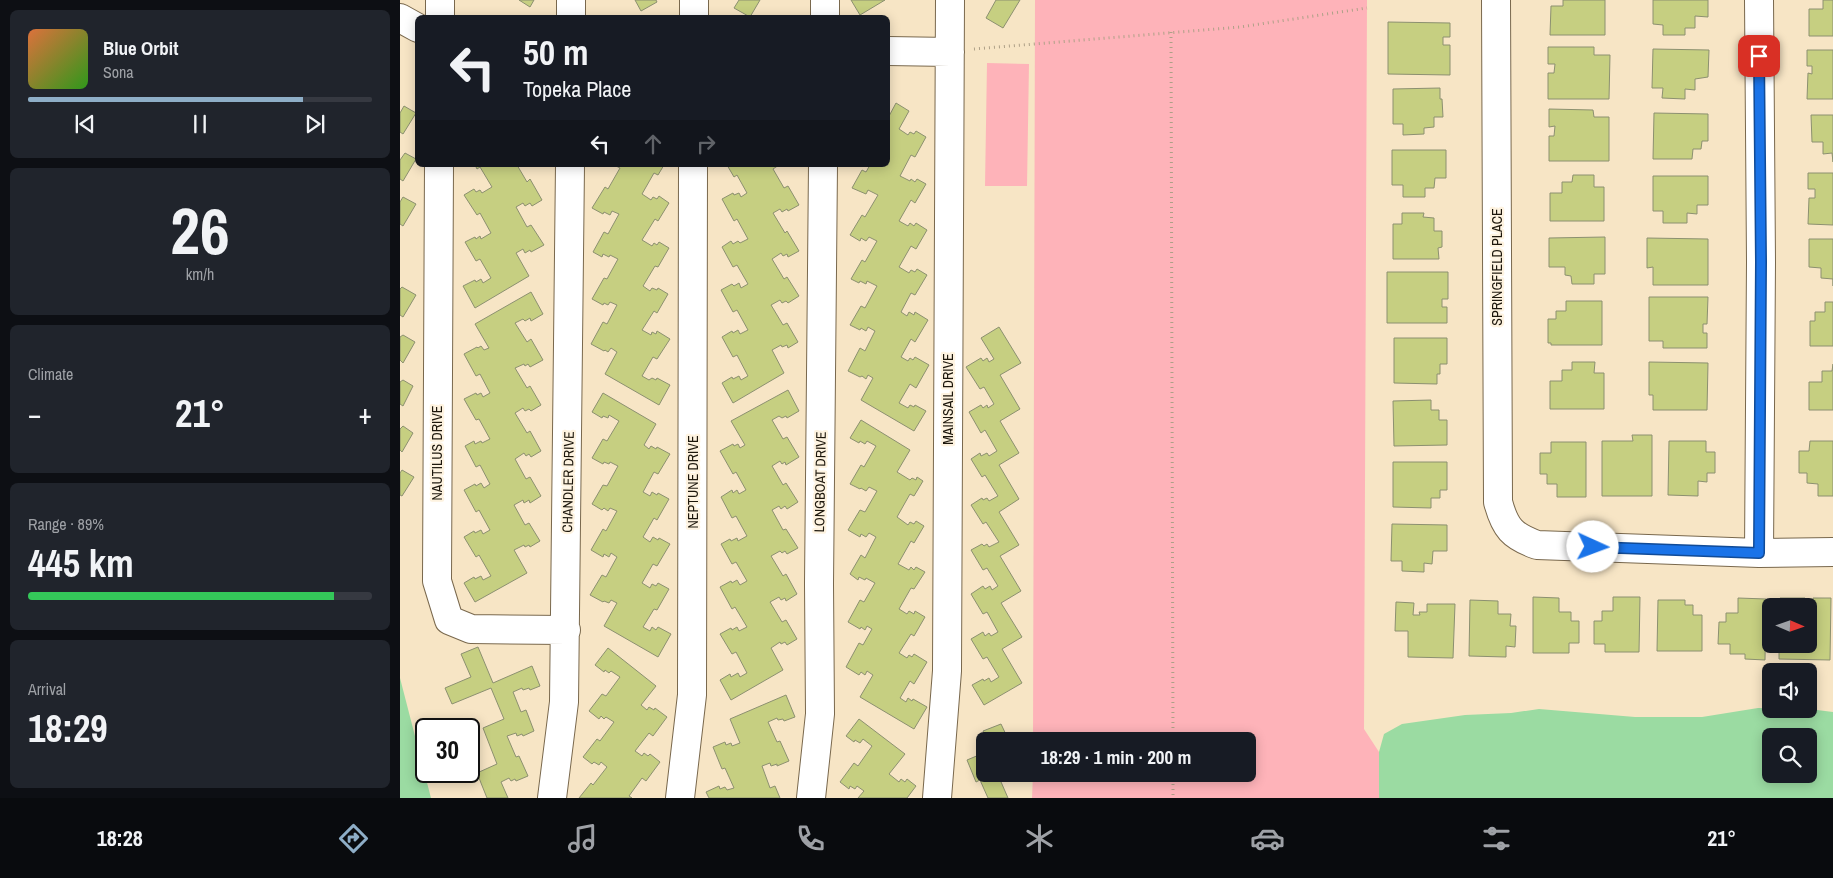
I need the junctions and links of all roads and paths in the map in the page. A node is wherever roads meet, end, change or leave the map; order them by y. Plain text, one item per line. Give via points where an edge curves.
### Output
1 (440, 0) edge
2 (571, 0) edge
3 (694, 0) edge
4 (825, 0) edge
5 (950, 0) edge
6 (1496, 0) edge
7 (1759, 0) edge
8 (1367, 8) dead end
9 (440, 15) edge
10 (570, 15) edge
11 (694, 15) edge
12 (825, 15) edge
13 (400, 18) edge
14 (415, 26) edge
15 (1171, 32) junction
16 (960, 50) junction
17 (890, 51) edge
18 (440, 167) edge
19 (570, 167) edge
20 (693, 167) edge
21 (823, 167) edge
22 (1833, 552) edge
23 (1759, 553) junction
24 (566, 630) junction
25 (1173, 732) edge
26 (1173, 782) edge
27 (552, 798) edge
28 (680, 798) edge
29 (811, 798) edge
30 (937, 798) edge
31 (1173, 798) edge

1 - 9 street
2 - 10 street
3 - 11 street
4 - 12 street
5 - 16 street, MAINSAIL DRIVE
6 - 23 street, SPRINGFIELD PLACE via 1498,502 1502,518 1521,540 1537,545
7 - 23 street
8 - 15 path via 1240,27
13 - 14 street
15 - 16 path
15 - 25 path
16 - 17 street
16 - 30 street, MAINSAIL DRIVE via 947,671
18 - 24 street, NAUTILUS DRIVE via 436,580 449,620 471,629
19 - 24 street, CHANDLER DRIVE
20 - 28 street, NEPTUNE DRIVE via 692,695
21 - 29 street, LONGBOAT DRIVE via 820,714
22 - 23 street
24 - 27 street, CHANDLER DRIVE via 564,702
26 - 31 path

